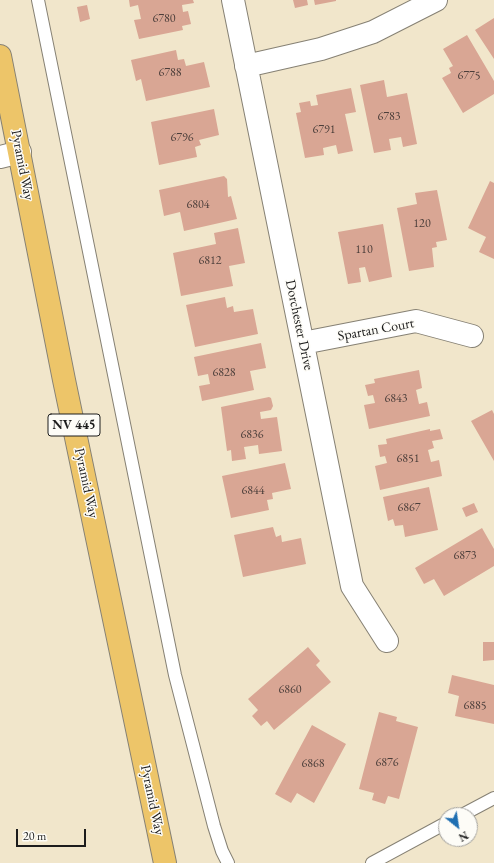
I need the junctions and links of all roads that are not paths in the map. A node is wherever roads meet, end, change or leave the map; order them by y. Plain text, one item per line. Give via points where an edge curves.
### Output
1 (38, 0) edge
2 (233, 0) edge
3 (436, 0) edge
4 (0, 56) edge
5 (246, 66) junction
6 (10, 155) edge
7 (472, 336) dead end
8 (303, 343) junction
9 (387, 641) dead end
10 (494, 798) edge
11 (477, 807) edge
12 (438, 827) edge
13 (165, 863) edge
14 (228, 863) edge
15 (372, 863) edge

1 - 14 lane via 175,675 214,826
2 - 5 street, Dorchester Drive
3 - 5 street via 372,32 321,49
4 - 6 main road, Pyramid Way / NV 445
5 - 8 street, Dorchester Drive
6 - 13 main road, Pyramid Way / NV 445 via 66,387
7 - 8 street, Spartan Court via 416,321
8 - 9 street, Dorchester Drive via 352,586
10 - 11 lane
12 - 15 lane

